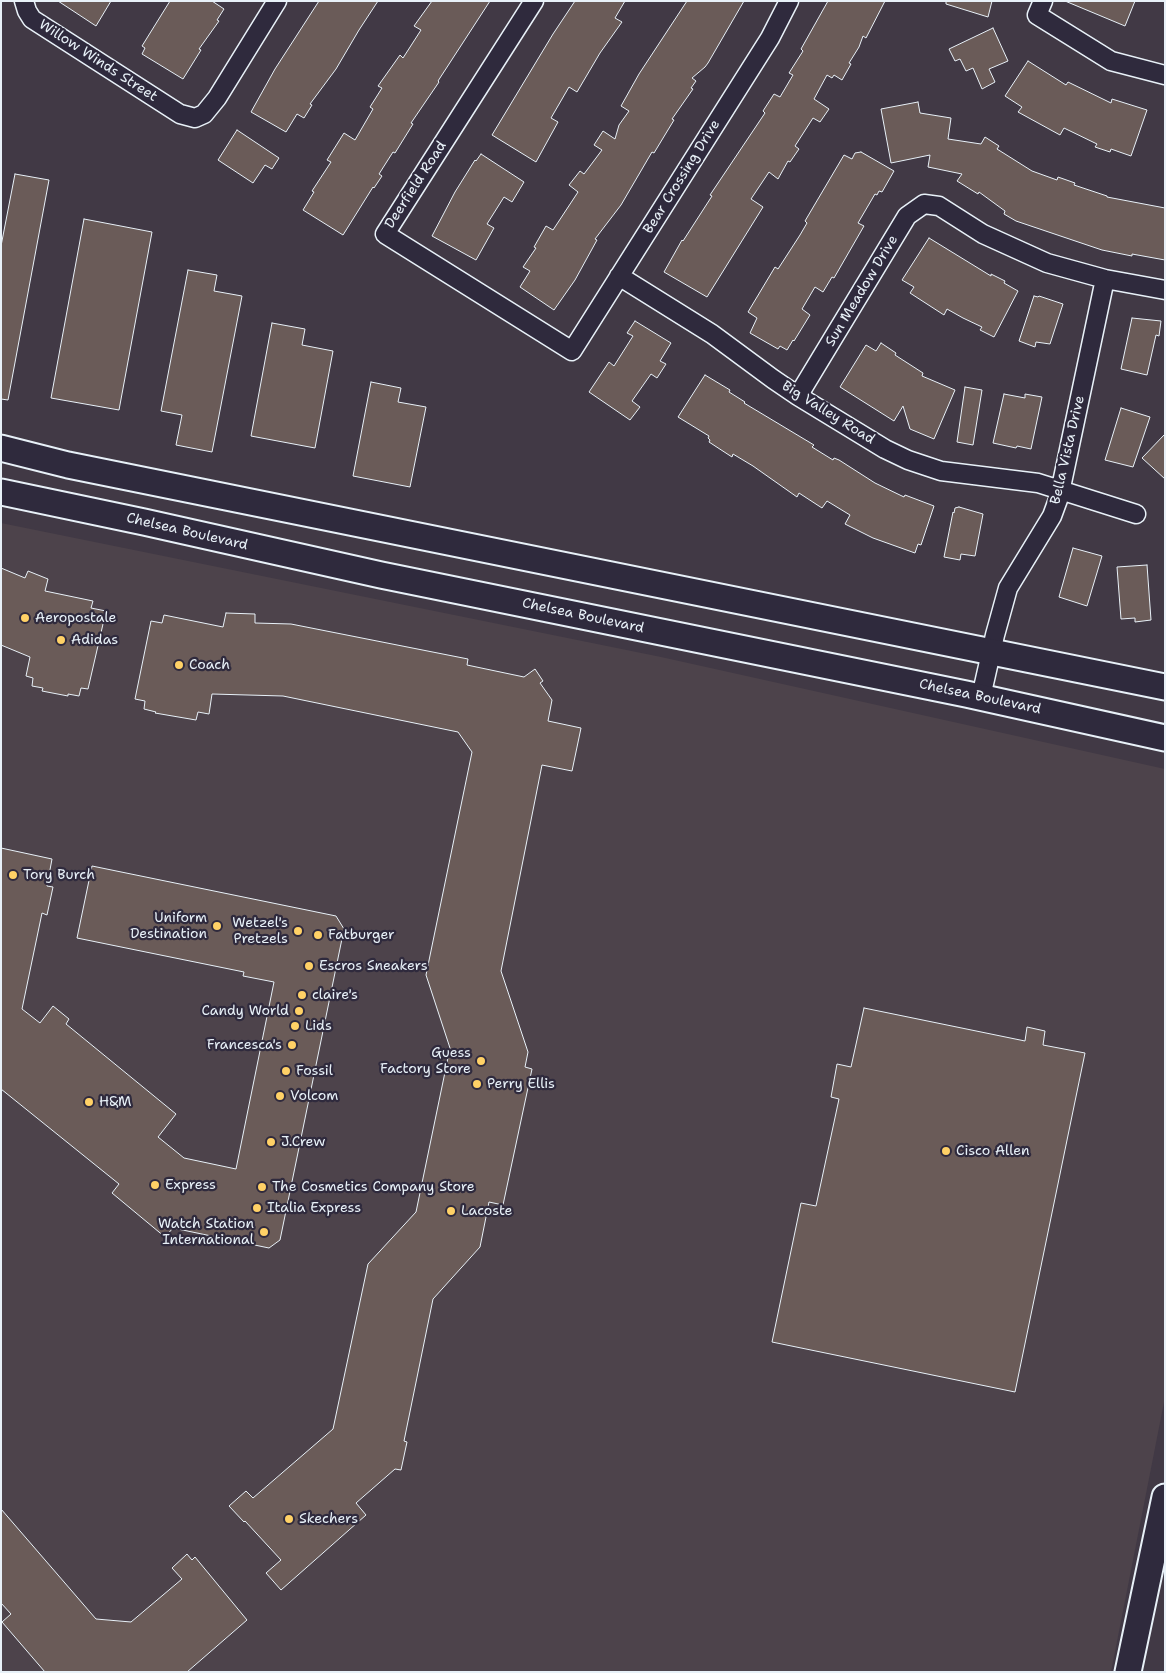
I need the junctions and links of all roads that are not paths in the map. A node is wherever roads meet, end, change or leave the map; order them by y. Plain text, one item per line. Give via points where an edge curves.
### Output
1 (24, 1) edge
2 (276, 1) edge
3 (534, 1) edge
4 (789, 1) edge
5 (1040, 8) edge
6 (1165, 75) edge
7 (619, 276) junction
8 (1105, 279) junction
9 (1165, 290) edge
10 (572, 351) joint
11 (798, 396) junction
12 (1, 448) edge
13 (1061, 490) junction
14 (1, 492) edge
15 (1136, 514) dead end
16 (990, 653) junction
17 (1165, 688) edge
18 (981, 697) junction
19 (1165, 738) edge
20 (1165, 1497) edge
21 (1128, 1672) edge

1 - 2 street, Willow Winds Street via 32,19 180,114 195,118 204,114 216,98
3 - 10 street, Deerfield Road via 385,234
4 - 7 street, Bear Crossing Drive via 770,38
5 - 6 street via 1111,61
7 - 10 street, Bear Crossing Drive
7 - 11 street, Big Valley Road via 712,334
8 - 9 street
8 - 11 street, Sun Meadow Drive via 1047,263 984,234 939,206 924,204 907,216
8 - 13 street, Bella Vista Drive
11 - 13 street, Big Valley Road via 890,452 918,465 952,473 1032,482
12 - 16 main road via 87,469
13 - 15 street, Big Valley Road
13 - 16 street, Bella Vista Drive via 1052,516 1008,588
14 - 18 main road, Chelsea Boulevard via 381,575
16 - 17 main road
16 - 18 street, Bella Vista Drive
18 - 19 main road, Chelsea Boulevard
20 - 21 main road

